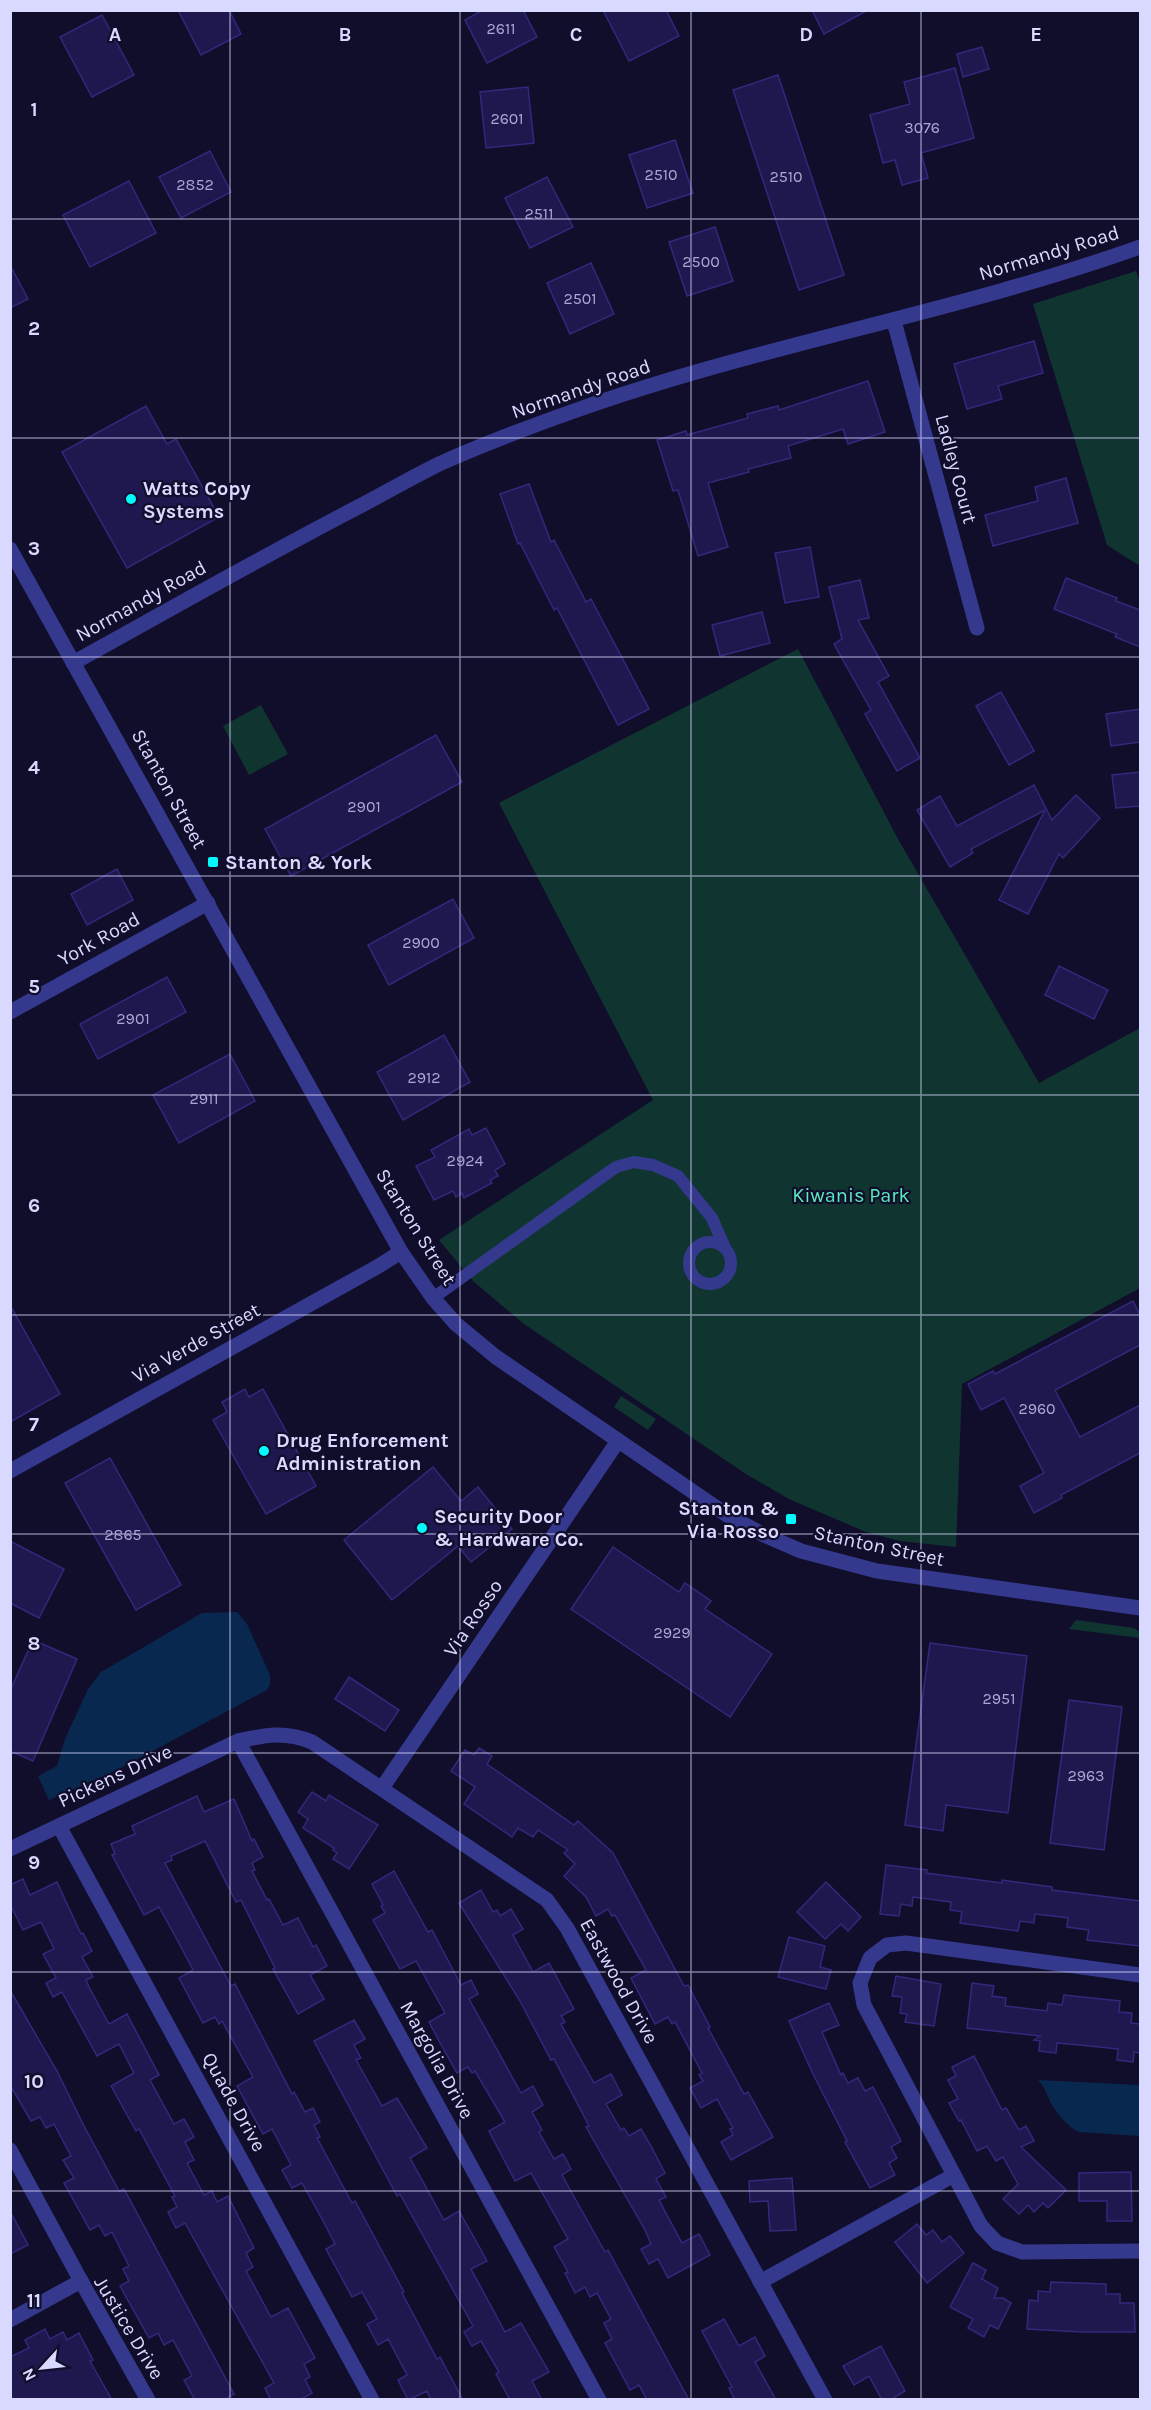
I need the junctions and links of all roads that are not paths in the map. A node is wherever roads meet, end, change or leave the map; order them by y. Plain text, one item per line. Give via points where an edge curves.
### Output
1 (1140, 247) edge
2 (894, 321) junction
3 (10, 549) edge
4 (977, 628) dead end
5 (73, 663) junction
6 (208, 903) junction
7 (10, 1012) edge
8 (725, 1248) dead end
9 (401, 1252) junction
10 (433, 1298) junction
11 (618, 1441) junction
12 (10, 1471) edge
13 (1140, 1608) edge
14 (238, 1741) junction
15 (382, 1788) junction
16 (59, 1826) junction
17 (10, 1849) edge
18 (1140, 1975) edge
19 (10, 2150) edge
20 (954, 2175) junction
21 (1140, 2251) edge
22 (81, 2281) junction
23 (760, 2282) junction
24 (10, 2319) edge
25 (148, 2400) edge
26 (372, 2400) edge
27 (599, 2400) edge
28 (825, 2400) edge

1 - 2 street, Normandy Road
2 - 4 street, Ladley Court
2 - 5 street, Normandy Road via 672,380 498,440 439,465 332,520
3 - 5 street, Stanton Street
5 - 6 street, Stanton Street
6 - 7 street, York Road
6 - 9 street, Stanton Street
8 - 10 lane via 712,1218 678,1176 634,1162 616,1167
9 - 10 street, Stanton Street
9 - 12 street, Via Verde Street
10 - 11 street, Stanton Street via 456,1324 496,1357
11 - 13 street, Stanton Street via 727,1515 801,1551 910,1577
11 - 15 street, Via Rosso
14 - 15 street, Eastwood Drive via 276,1733 300,1737
14 - 16 street, Pickens Drive
14 - 27 street, Margolia Drive
15 - 23 street, Eastwood Drive via 547,1900 567,1928
16 - 17 street, Pickens Drive
16 - 26 street, Quade Drive
18 - 20 street via 906,1943 887,1945 870,1958 860,1983 864,2005
19 - 22 street
20 - 21 street via 981,2226 997,2243 1022,2253
20 - 23 street
22 - 24 street, Justice Drive
22 - 25 street, Justice Drive
23 - 28 street, Eastwood Drive

